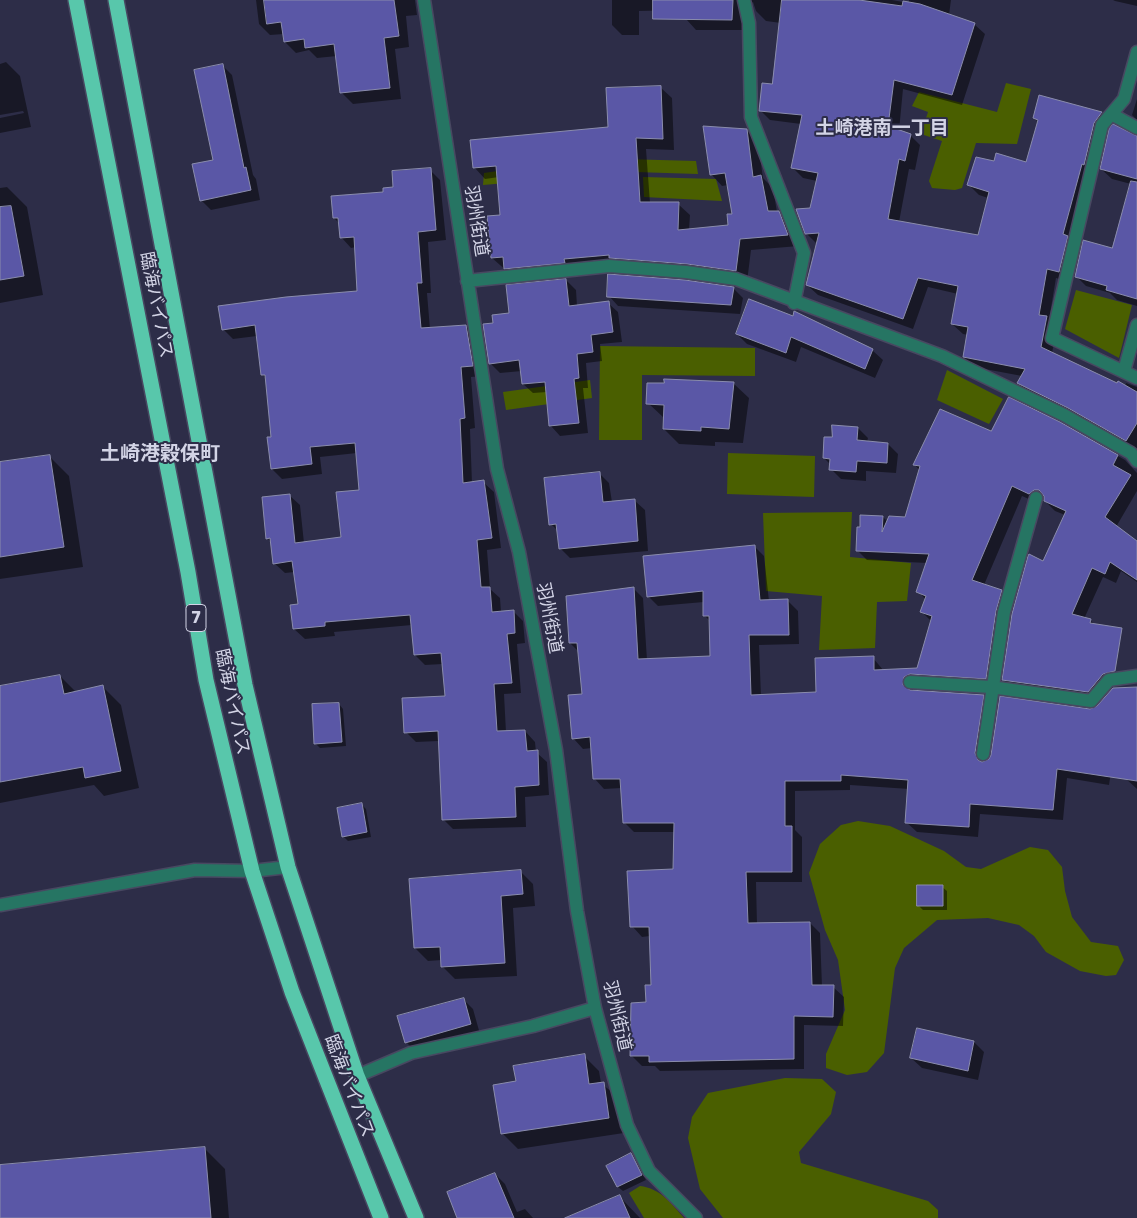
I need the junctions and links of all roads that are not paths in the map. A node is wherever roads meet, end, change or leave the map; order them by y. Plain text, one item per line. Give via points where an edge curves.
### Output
1 (76, 0) edge
2 (116, 0) edge
3 (424, 0) edge
4 (744, 0) edge
5 (1137, 52) edge
6 (1113, 115) junction
7 (1137, 128) edge
8 (467, 281) junction
9 (794, 303) junction
10 (1137, 325) edge
11 (1124, 371) junction
12 (1137, 378) edge
13 (1137, 461) edge
14 (1036, 498) dead end
15 (1137, 676) edge
16 (910, 682) dead end
17 (991, 687) junction
18 (984, 754) dead end
19 (288, 867) junction
20 (252, 872) junction
21 (0, 906) edge
22 (595, 1008) junction
23 (357, 1076) junction
24 (380, 1218) edge
25 (416, 1218) edge
26 (696, 1218) edge

1 - 20 highway, 臨海バイパス / 7 via 164,444 206,680
2 - 19 highway, 臨海バイパス / 7 via 245,685
3 - 8 street, 羽州街道
4 - 9 street via 749,23 751,117 804,253
5 - 6 street via 1124,99
6 - 7 street
6 - 11 street via 1102,125 1052,338
8 - 9 street via 609,266 736,279
8 - 22 street, 羽州街道 via 497,469 519,552 556,750 577,911
9 - 13 street via 942,356 1064,415 1131,453
10 - 11 street
11 - 12 street
14 - 17 street via 1004,612
15 - 17 street via 1109,680 1091,701
16 - 17 street
17 - 18 street
19 - 20 street
19 - 23 highway, 臨海バイパス / 7
20 - 21 street via 195,870
20 - 24 highway, 臨海バイパス / 7 via 292,992
22 - 23 street via 533,1026 411,1053
22 - 26 street, 羽州街道 via 627,1125 649,1171
23 - 25 highway, 臨海バイパス / 7

